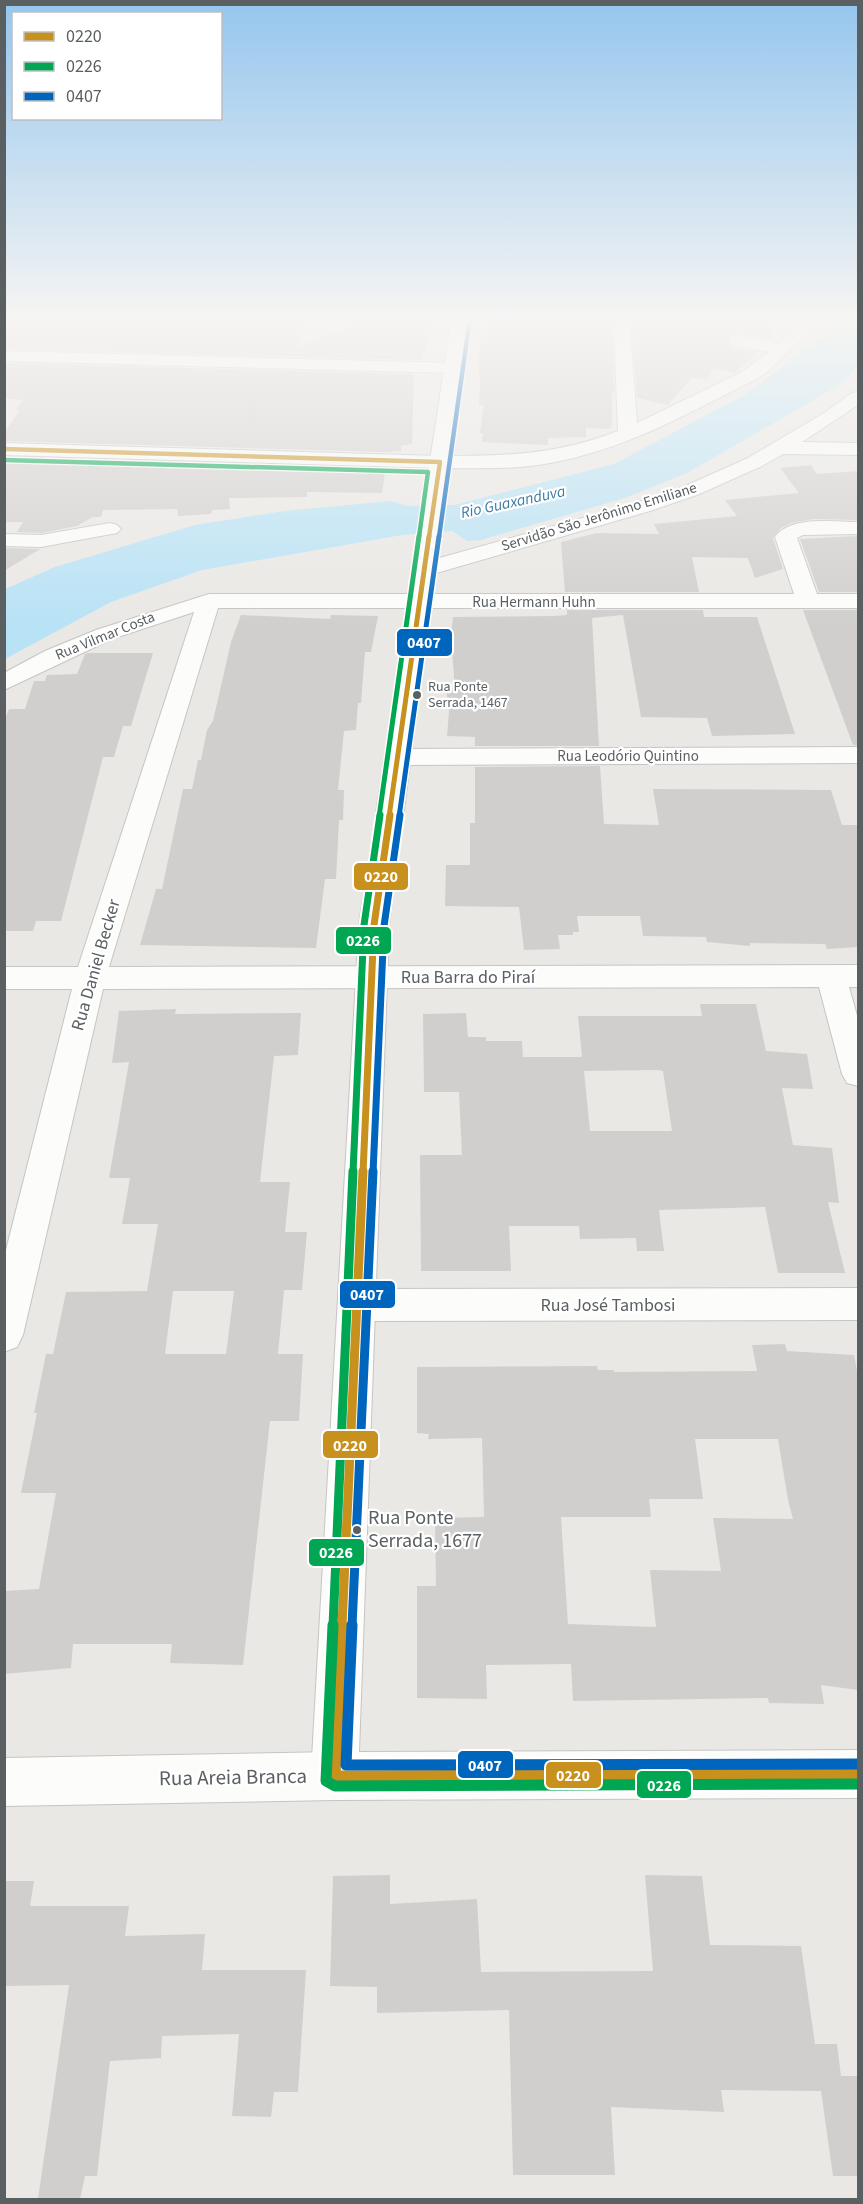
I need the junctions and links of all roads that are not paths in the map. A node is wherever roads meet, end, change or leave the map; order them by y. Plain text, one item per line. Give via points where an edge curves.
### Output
1 (446, 420) edge
2 (627, 420) edge
3 (657, 420) edge
4 (827, 420) edge
5 (628, 434) junction
6 (779, 448) junction
7 (4, 449) edge
8 (858, 449) edge
9 (440, 462) junction
10 (858, 528) edge
11 (110, 529) dead end
12 (4, 540) edge
13 (428, 554) junction
14 (808, 601) junction
15 (858, 601) edge
16 (210, 602) junction
17 (421, 602) junction
18 (4, 683) edge
19 (858, 755) edge
20 (398, 757) junction
21 (845, 976) edge
22 (371, 977) junction
23 (4, 978) edge
24 (90, 978) junction
25 (858, 1074) edge
26 (858, 1304) edge
27 (358, 1305) junction
28 (4, 1335) edge
29 (858, 1774) edge
30 (335, 1776) junction
31 (4, 1782) edge

1 - 9 street
2 - 5 street
3 - 5 street
4 - 6 street, Servidão São Jerônimo Emiliane
5 - 9 street via 540,459
6 - 8 street
6 - 13 street, Servidão São Jerônimo Emiliane via 725,476 652,504
7 - 9 street
9 - 13 street
10 - 14 street via 802,529 786,537
11 - 12 street via 41,541
13 - 17 street
14 - 15 street, Rua Hermann Huhn
14 - 17 street, Rua Hermann Huhn
16 - 17 street, Rua Hermann Huhn
16 - 18 street, Rua Vilmar Costa via 81,642
16 - 24 street, Rua Daniel Becker
17 - 20 street
19 - 20 street, Rua Leodório Quintino
20 - 22 street via 381,866
21 - 22 street, Rua Barra do Piraí
21 - 25 street
22 - 24 street, Rua Barra do Piraí
22 - 27 street
23 - 24 street, Rua Barra do Piraí
24 - 28 street, Rua Daniel Becker
26 - 27 street, Rua José Tambosi
27 - 30 street
29 - 30 street, Rua Areia Branca
30 - 31 street, Rua Areia Branca

